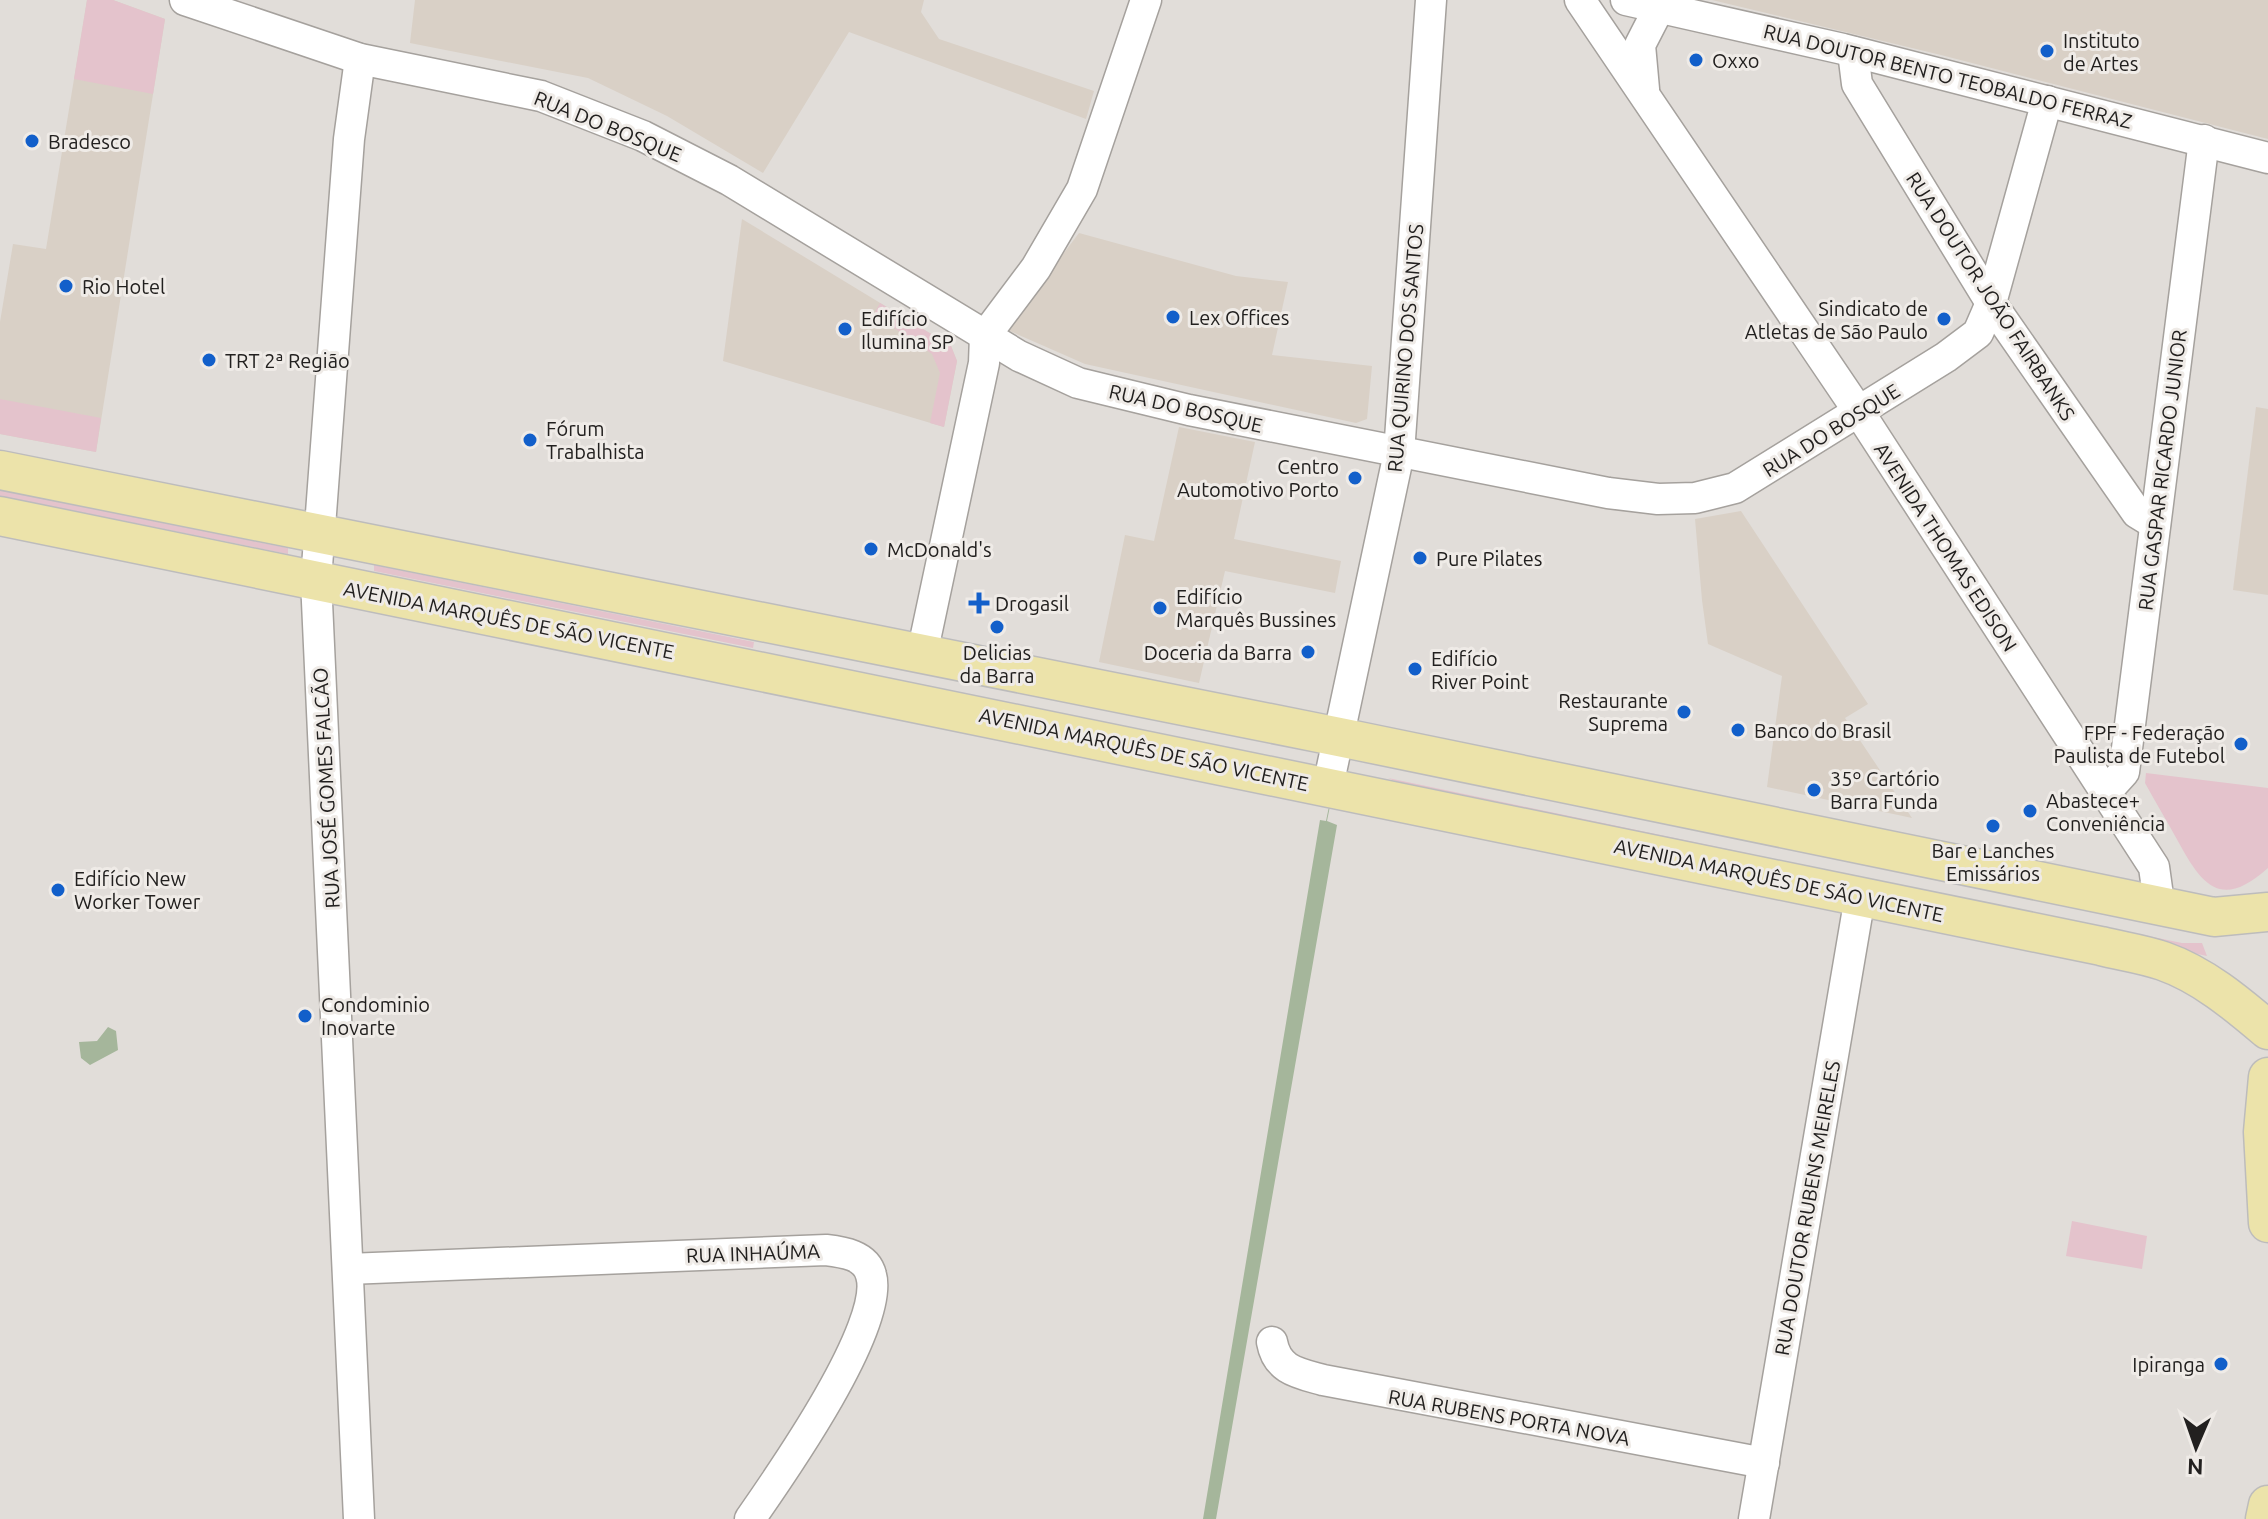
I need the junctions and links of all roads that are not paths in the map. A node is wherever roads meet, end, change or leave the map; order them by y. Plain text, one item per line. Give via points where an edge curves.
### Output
1 (185, 0) edge
2 (1146, 0) edge
3 (1431, 0) edge
4 (1580, 0) edge
5 (1626, 0) edge
6 (1659, 8) junction
7 (1853, 52) junction
8 (360, 59) junction
9 (1647, 99) junction
10 (2047, 101) junction
11 (2204, 140) junction
12 (2268, 158) edge
13 (1991, 303) junction
14 (985, 336) junction
15 (1859, 412) junction
16 (1399, 453) junction
17 (0, 470) edge
18 (0, 516) edge
19 (2155, 524) junction
20 (319, 533) junction
21 (316, 580) junction
22 (922, 654) junction
23 (1339, 737) junction
24 (1328, 786) junction
25 (2105, 793) junction
26 (1860, 897) junction
27 (2159, 903) junction
28 (2268, 912) edge
29 (2268, 1030) edge
30 (2268, 1077) edge
31 (2268, 1223) edge
32 (348, 1269) junction
33 (1272, 1342) dead end
34 (1764, 1463) junction
35 (2268, 1505) edge
36 (359, 1519) edge
37 (750, 1519) edge
38 (1754, 1519) edge
39 (2265, 1519) edge

1 - 8 street, RUA DO BOSQUE
2 - 14 street via 1082,189 1036,268
3 - 16 street, RUA QUIRINO DOS SANTOS
4 - 9 street, AVENIDA THOMAS EDISON
5 - 6 street, RUA DOUTOR BENTO TEOBALDO FERRAZ
6 - 7 street, RUA DOUTOR BENTO TEOBALDO FERRAZ
6 - 9 street via 1640,45
7 - 10 street, RUA DOUTOR BENTO TEOBALDO FERRAZ
7 - 13 street, RUA DOUTOR JOÃO FAIRBANKS via 1857,84
8 - 14 street, RUA DO BOSQUE via 541,96 643,136 729,180
8 - 20 street, RUA JOSÉ GOMES FALCÃO via 346,168
9 - 15 street, AVENIDA THOMAS EDISON
10 - 11 street, RUA DOUTOR BENTO TEOBALDO FERRAZ
10 - 13 street, RUA DO BOSQUE
11 - 12 street, RUA DOUTOR BENTO TEOBALDO FERRAZ
11 - 19 street, RUA GASPAR RICARDO JUNIOR
13 - 15 street, RUA DO BOSQUE via 1978,333
13 - 19 street, RUA DOUTOR JOÃO FAIRBANKS via 2137,513
14 - 16 street, RUA DO BOSQUE via 1078,383
14 - 22 street via 984,363
15 - 16 street, RUA DO BOSQUE via 1735,488 1695,498 1608,493
15 - 25 street, AVENIDA THOMAS EDISON
16 - 23 street, RUA QUIRINO DOS SANTOS
17 - 20 main road
18 - 21 main road, AVENIDA MARQUÊS DE SÃO VICENTE
19 - 25 street, RUA GASPAR RICARDO JUNIOR via 2124,772
20 - 21 street, RUA JOSÉ GOMES FALCÃO
20 - 22 main road
21 - 24 main road, AVENIDA MARQUÊS DE SÃO VICENTE
21 - 32 street, RUA JOSÉ GOMES FALCÃO
22 - 23 main road
23 - 24 street, RUA QUIRINO DOS SANTOS
23 - 27 main road
24 - 26 main road, AVENIDA MARQUÊS DE SÃO VICENTE
25 - 27 street, AVENIDA THOMAS EDISON via 2154,867
26 - 29 main road, AVENIDA MARQUÊS DE SÃO VICENTE via 2163,961 2219,989
26 - 34 street, RUA DOUTOR RUBENS MEIRELES
27 - 28 main road via 2214,917
30 - 31 main road via 2263,1132
32 - 36 street, RUA JOSÉ GOMES FALCÃO
32 - 37 street, RUA INHAÚMA via 826,1250 859,1259 867,1266 872,1286 863,1325 808,1431
33 - 34 street, RUA RUBENS PORTA NOVA via 1275,1357 1284,1366 1323,1380
34 - 38 street, RUA DOUTOR RUBENS MEIRELES
35 - 39 main road

